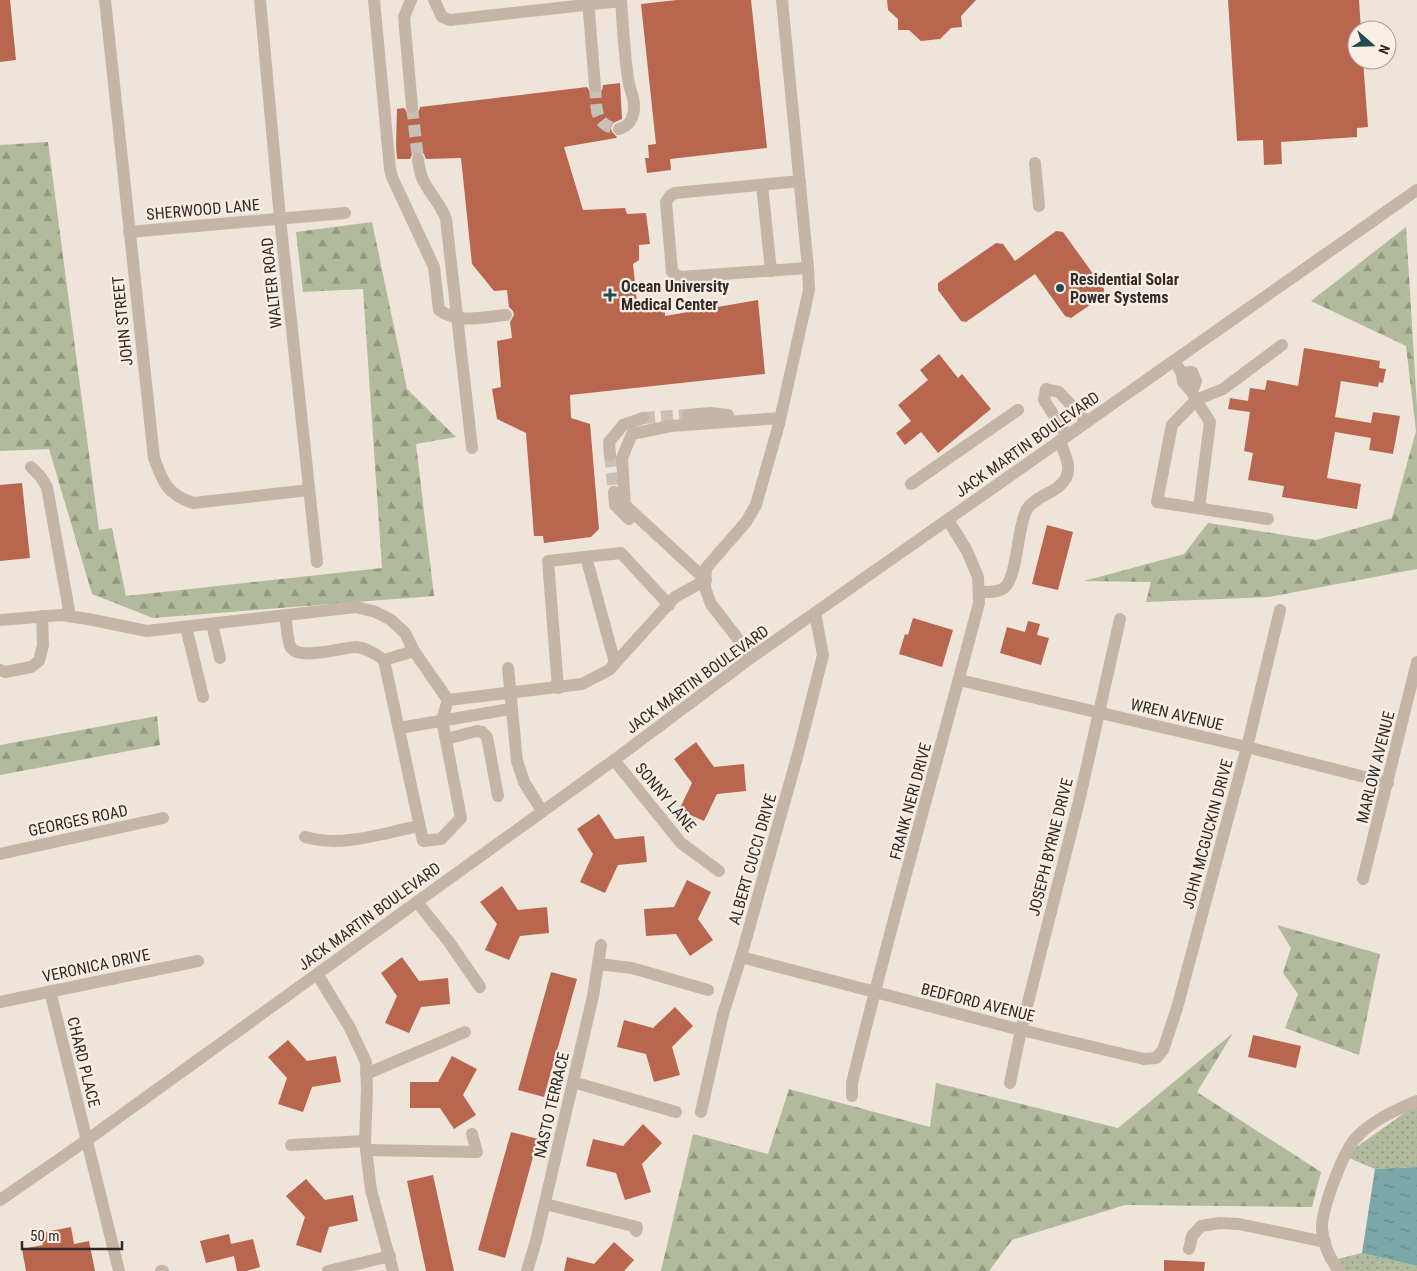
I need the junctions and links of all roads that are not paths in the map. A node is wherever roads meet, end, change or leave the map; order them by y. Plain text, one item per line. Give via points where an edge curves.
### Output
1 (105, 0) edge
2 (260, 0) edge
3 (374, 0) edge
4 (411, 0) edge
5 (434, 0) edge
6 (782, 0) edge
7 (621, 1) edge
8 (589, 2) edge
9 (595, 86) tunnel mouth
10 (412, 108) tunnel mouth
11 (619, 129) dead end
12 (418, 159) tunnel mouth
13 (1035, 163) dead end
14 (800, 181) junction
15 (762, 185) junction
16 (1417, 190) edge
17 (1039, 206) dead end
18 (345, 213) dead end
19 (280, 218) junction
20 (129, 232) junction
21 (808, 268) junction
22 (771, 271) junction
23 (506, 315) dead end
24 (458, 319) junction
25 (1282, 345) dead end
26 (1174, 361) junction
27 (1194, 396) junction
28 (1018, 410) dead end
29 (688, 415) tunnel mouth
30 (643, 418) tunnel mouth
31 (780, 418) junction
32 (742, 421) junction
33 (1087, 422) junction
34 (1063, 438) junction
35 (472, 448) dead end
36 (610, 455) tunnel mouth
37 (31, 467) dead end
38 (912, 484) dead end
39 (309, 490) junction
40 (614, 492) tunnel mouth
41 (1199, 508) junction
42 (1268, 518) dead end
43 (641, 519) junction
44 (948, 520) junction
45 (586, 557) junction
46 (317, 562) dead end
47 (706, 580) junction
48 (979, 592) junction
49 (669, 604) junction
50 (1280, 610) dead end
51 (815, 613) junction
52 (42, 616) junction
53 (70, 616) junction
54 (285, 616) junction
55 (1120, 618) dead end
56 (0, 620) edge
57 (212, 624) junction
58 (186, 627) junction
59 (414, 651) junction
60 (752, 657) junction
61 (220, 658) dead end
62 (384, 660) junction
63 (1417, 662) edge
64 (615, 663) junction
65 (508, 668) dead end
66 (0, 670) edge
67 (959, 680) junction
68 (558, 688) junction
69 (509, 694) junction
70 (203, 697) dead end
71 (448, 700) junction
72 (511, 709) junction
73 (1099, 713) junction
74 (442, 720) junction
75 (399, 728) junction
76 (446, 739) junction
77 (1247, 747) junction
78 (614, 760) junction
79 (1388, 783) junction
80 (498, 796) dead end
81 (542, 811) junction
82 (163, 818) dead end
83 (419, 826) junction
84 (305, 837) dead end
85 (0, 854) edge
86 (719, 871) dead end
87 (1363, 879) dead end
88 (417, 902) junction
89 (601, 945) dead end
90 (741, 957) junction
91 (198, 961) dead end
92 (598, 964) junction
93 (317, 974) junction
94 (480, 987) dead end
95 (708, 990) dead end
96 (50, 991) junction
97 (874, 992) junction
98 (0, 1002) edge
99 (1177, 1008) joint
100 (1020, 1030) junction
101 (465, 1032) dead end
102 (366, 1074) junction
103 (573, 1082) junction
104 (1010, 1083) dead end
105 (852, 1096) dead end
106 (1417, 1102) edge
107 (676, 1112) dead end
108 (701, 1112) dead end
109 (472, 1134) dead end
110 (87, 1140) junction
111 (291, 1145) dead end
112 (365, 1146) junction
113 (0, 1200) edge
114 (545, 1204) junction
115 (636, 1231) dead end
116 (1325, 1242) junction
117 (1189, 1249) dead end
118 (390, 1256) junction
119 (119, 1271) edge
120 (328, 1271) edge
121 (393, 1271) edge
122 (528, 1271) edge
123 (1339, 1271) edge

1 - 20 street, JOHN STREET
2 - 19 street, WALTER ROAD
3 - 24 street via 392,177 434,266 439,310
4 - 10 street via 404,17
5 - 8 street via 442,17 450,20
6 - 14 street
7 - 8 street
7 - 11 street via 634,110 627,127
8 - 9 street
12 - 24 street via 421,176 446,220
13 - 17 street
14 - 15 street
14 - 21 street
15 - 22 street
15 - 22 street via 670,196 666,202 672,272 680,277
16 - 26 street, JACK MARTIN BOULEVARD
18 - 19 street, SHERWOOD LANE
19 - 20 street, SHERWOOD LANE
19 - 39 street, WALTER ROAD
20 - 39 street, JOHN STREET via 154,458 162,480 175,495 193,503
21 - 22 street
21 - 31 street via 809,290
23 - 24 street
24 - 35 street
25 - 27 street via 1223,389
26 - 27 street via 1182,373 1192,372 1196,381
26 - 33 street, JACK MARTIN BOULEVARD
27 - 41 street via 1210,422
27 - 41 street via 1172,426 1157,502
28 - 38 street
29 - 32 street via 729,415
30 - 36 street via 623,425 609,442
31 - 32 street
31 - 47 street via 756,505 746,522 706,568
32 - 43 street via 671,426 632,434 622,458 625,505
33 - 34 street, JACK MARTIN BOULEVARD
33 - 34 street via 1060,392 1046,389 1044,400
34 - 44 street, JACK MARTIN BOULEVARD
34 - 48 street via 1069,466 1066,478 1028,509 1005,587
37 - 53 street via 47,487
39 - 46 street, WALTER ROAD
40 - 43 street via 615,505 628,518
41 - 42 street
43 - 47 street
44 - 48 street, FRANK NERI DRIVE via 967,551 978,577
44 - 51 street, JACK MARTIN BOULEVARD
45 - 49 street via 621,553
45 - 64 street
45 - 68 street via 548,561
47 - 49 street
47 - 60 street via 705,588 711,604
48 - 67 street, FRANK NERI DRIVE
49 - 64 street
50 - 77 street, JOHN MCGUCKIN DRIVE
51 - 60 street, JACK MARTIN BOULEVARD
51 - 90 street, ALBERT CUCCI DRIVE via 824,655
52 - 53 street
52 - 56 street
52 - 66 street via 43,644 38,661 31,666 5,672
53 - 58 street via 147,631
54 - 57 street
54 - 59 street via 356,608 376,612 405,633
54 - 62 street via 291,647 296,652 305,654 357,647 372,651
55 - 73 street, JOSEPH BYRNE DRIVE
57 - 58 street
57 - 61 street
58 - 70 street
59 - 62 street
59 - 71 street
60 - 78 street, JACK MARTIN BOULEVARD
62 - 75 street
63 - 79 street, MARLOW AVENUE
64 - 68 street via 609,670 582,684
65 - 69 street
67 - 73 street, WREN AVENUE
67 - 97 street, FRANK NERI DRIVE
68 - 69 street
69 - 71 street
69 - 72 street
71 - 74 street
72 - 74 street
72 - 81 street via 517,761 524,782
73 - 77 street, WREN AVENUE
73 - 100 street, JOSEPH BYRNE DRIVE
74 - 75 street
74 - 76 street
75 - 83 street
76 - 80 street via 477,731 487,737
76 - 83 street via 461,818 441,839 423,841
77 - 79 street, WREN AVENUE
77 - 99 street, JOHN MCGUCKIN DRIVE
78 - 81 street, JACK MARTIN BOULEVARD
78 - 86 street, SONNY LANE via 681,843
79 - 87 street, MARLOW AVENUE
81 - 88 street, JACK MARTIN BOULEVARD
82 - 85 street, GEORGES ROAD
83 - 84 street via 345,841 319,842
88 - 93 street, JACK MARTIN BOULEVARD
88 - 94 street
89 - 92 street, NASTO TERRACE
90 - 97 street, BEDFORD AVENUE
90 - 108 street, ALBERT CUCCI DRIVE via 723,1014
91 - 96 street, VERONICA DRIVE
92 - 95 street via 632,968
92 - 103 street, NASTO TERRACE
93 - 102 street via 349,1026 366,1062
93 - 110 street, JACK MARTIN BOULEVARD
96 - 98 street, VERONICA DRIVE
96 - 110 street, CHARD PLACE
97 - 100 street, BEDFORD AVENUE
97 - 105 street, FRANK NERI DRIVE via 852,1083
99 - 100 street, BEDFORD AVENUE via 1163,1050 1156,1058 1144,1059
100 - 104 street, JOSEPH BYRNE DRIVE
101 - 102 street
102 - 112 street
103 - 107 street
103 - 114 street, NASTO TERRACE
106 - 116 street via 1380,1117 1354,1140 1338,1170 1325,1208 1322,1228
109 - 112 street via 477,1152
110 - 113 street, JACK MARTIN BOULEVARD
110 - 119 street, CHARD PLACE
111 - 112 street
112 - 118 street via 371,1190
114 - 115 street via 637,1227
114 - 122 street, NASTO TERRACE
116 - 117 street via 1220,1223 1201,1226 1192,1236
116 - 123 street
118 - 120 street
118 - 121 street

